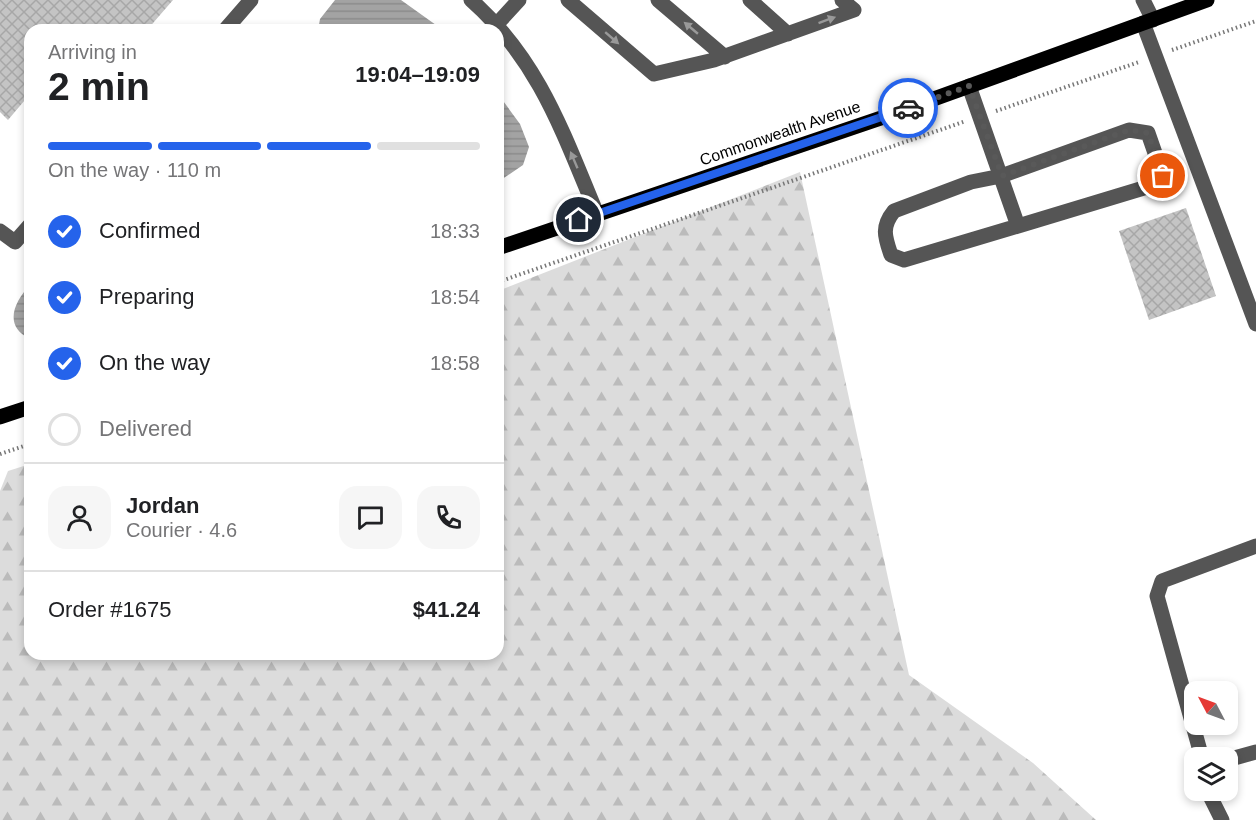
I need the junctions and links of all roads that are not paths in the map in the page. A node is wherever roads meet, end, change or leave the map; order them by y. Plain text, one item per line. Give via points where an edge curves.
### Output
1 (251, 0) edge
2 (471, 0) edge
3 (519, 0) edge
4 (568, 0) edge
5 (658, 0) edge
6 (750, 0) edge
7 (842, 0) edge
8 (1143, 0) edge
9 (1207, 0) edge
10 (1148, 21) junction
11 (230, 24) edge
12 (497, 24) joint
13 (504, 33) edge
14 (788, 34) junction
15 (725, 57) junction
16 (969, 86) junction
17 (1002, 176) junction
18 (597, 214) junction
19 (1018, 226) junction
20 (0, 231) edge
21 (24, 232) edge
22 (504, 246) edge
23 (1256, 324) edge
24 (24, 409) edge
25 (3, 413) edge
26 (1256, 546) edge
27 (1199, 747) edge
28 (1256, 752) edge
29 (1238, 757) edge
30 (1212, 801) edge
31 (1222, 820) edge

1 - 11 lane
2 - 12 lane
3 - 12 lane
4 -> 15 lane via 654,74
15 -> 5 lane
6 - 14 lane
14 -> 7 lane via 854,10
8 - 10 lane
9 - 10 main road, Commonwealth Avenue
10 - 16 main road, Commonwealth Avenue
10 - 23 lane via 1155,56
18 -> 13 lane via 545,93
14 - 15 lane
16 - 17 lane
16 - 18 main road, Commonwealth Avenue
17 - 19 lane
17 - 19 lane via 971,182 894,211 887,220 885,236 891,255 903,260
17 - 19 lane via 1129,130 1148,133 1155,148 1163,176 1157,184
18 - 22 main road, Commonwealth Avenue
20 - 21 lane via 15,243
24 - 25 main road
26 - 27 lane via 1162,581 1157,596
28 - 29 lane
30 - 31 lane

